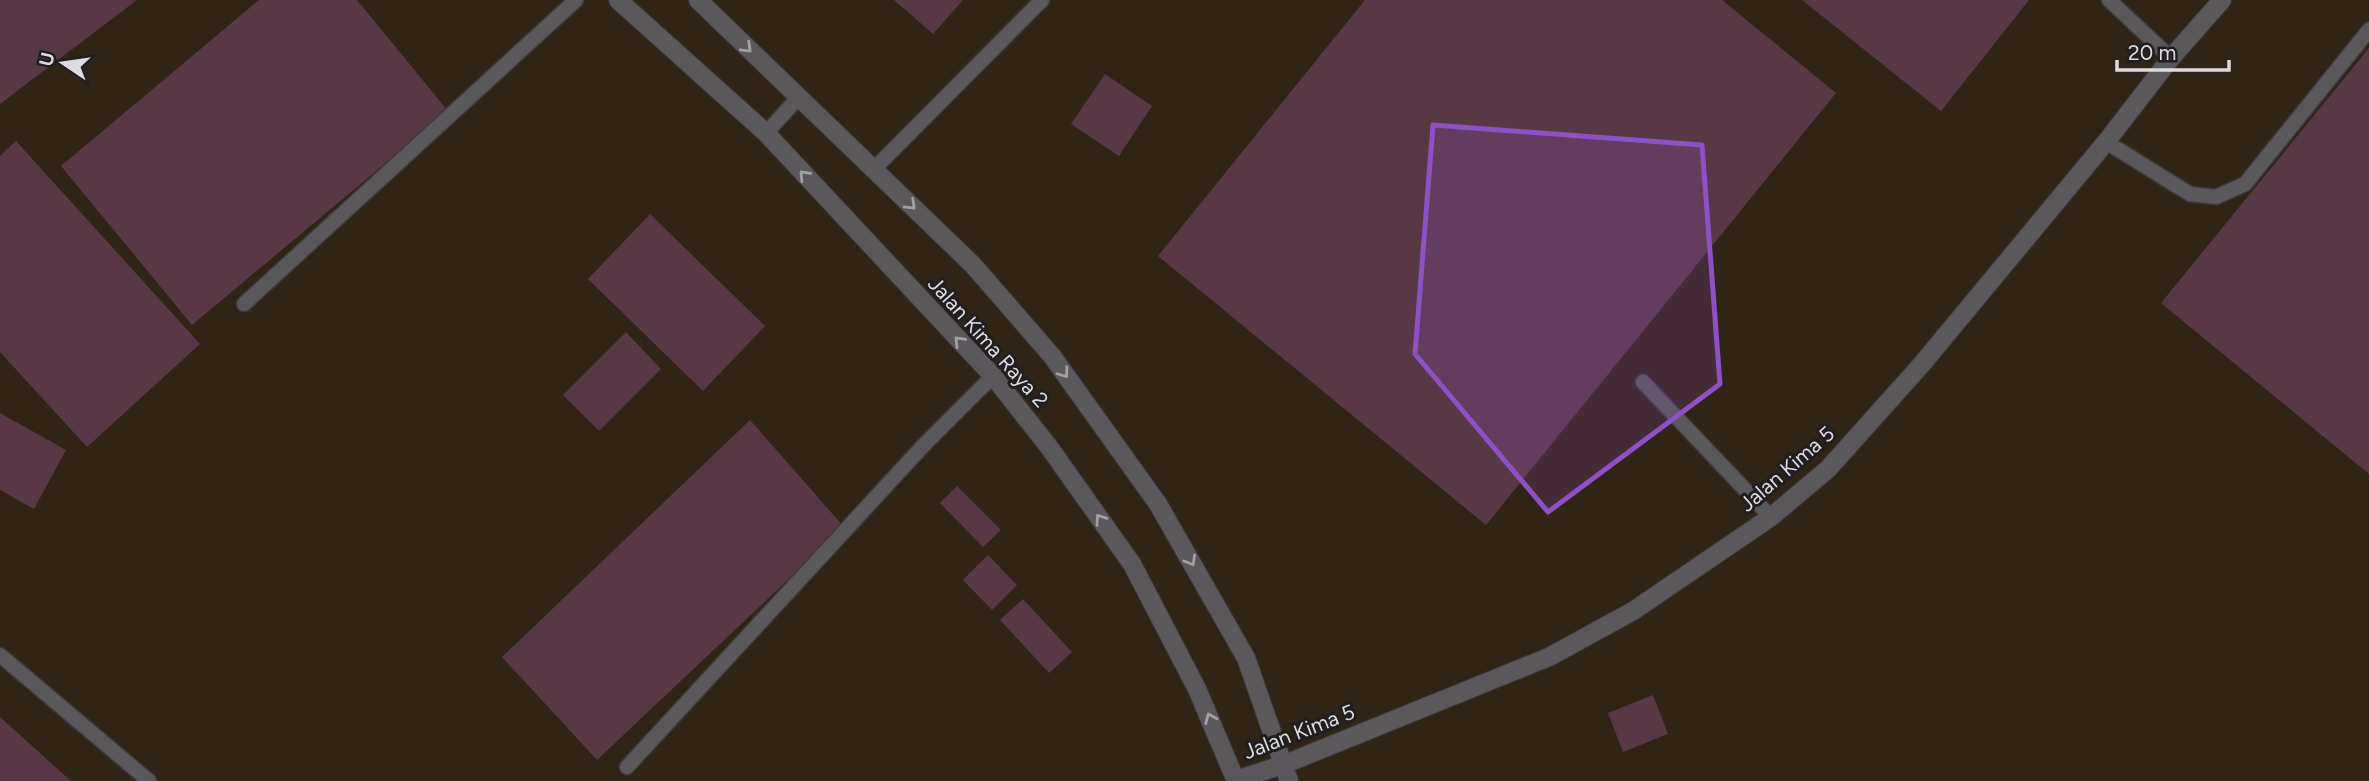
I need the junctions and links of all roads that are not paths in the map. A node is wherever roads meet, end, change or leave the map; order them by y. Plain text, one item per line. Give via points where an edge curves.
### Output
1 (576, 0) edge
2 (618, 0) edge
3 (698, 0) edge
4 (1042, 0) edge
5 (2109, 0) edge
6 (2222, 0) edge
7 (2369, 30) edge
8 (2171, 58) junction
9 (798, 98) junction
10 (766, 133) junction
11 (2106, 142) junction
12 (874, 169) junction
13 (244, 303) dead end
14 (993, 376) junction
15 (1643, 382) dead end
16 (1772, 517) junction
17 (0, 655) edge
18 (628, 767) dead end
19 (1287, 773) edge
20 (1236, 780) edge
21 (149, 781) edge

1 - 13 lane
2 - 10 street, Jalan Kima Raya 2
3 -> 9 street, Jalan Kima Raya 2
4 - 12 lane
5 - 8 lane
6 - 8 street, Jalan Kima 5
7 - 11 lane via 2245,184 2216,197 2190,194
8 - 11 street, Jalan Kima 5
9 - 10 lane
9 - 12 street, Jalan Kima Raya 2
14 -> 10 street, Jalan Kima Raya 2
11 - 16 street, Jalan Kima 5 via 1922,364 1828,469
12 -> 19 street, Jalan Kima Raya 2 via 973,265 1052,356 1158,504 1247,659
14 - 18 lane
20 -> 14 street, Jalan Kima Raya 2 via 1198,689 1132,564
15 - 16 lane
16 - 19 street, Jalan Kima 5 via 1633,611 1549,657
17 - 21 lane
19 - 20 street, Jalan Kima 5

